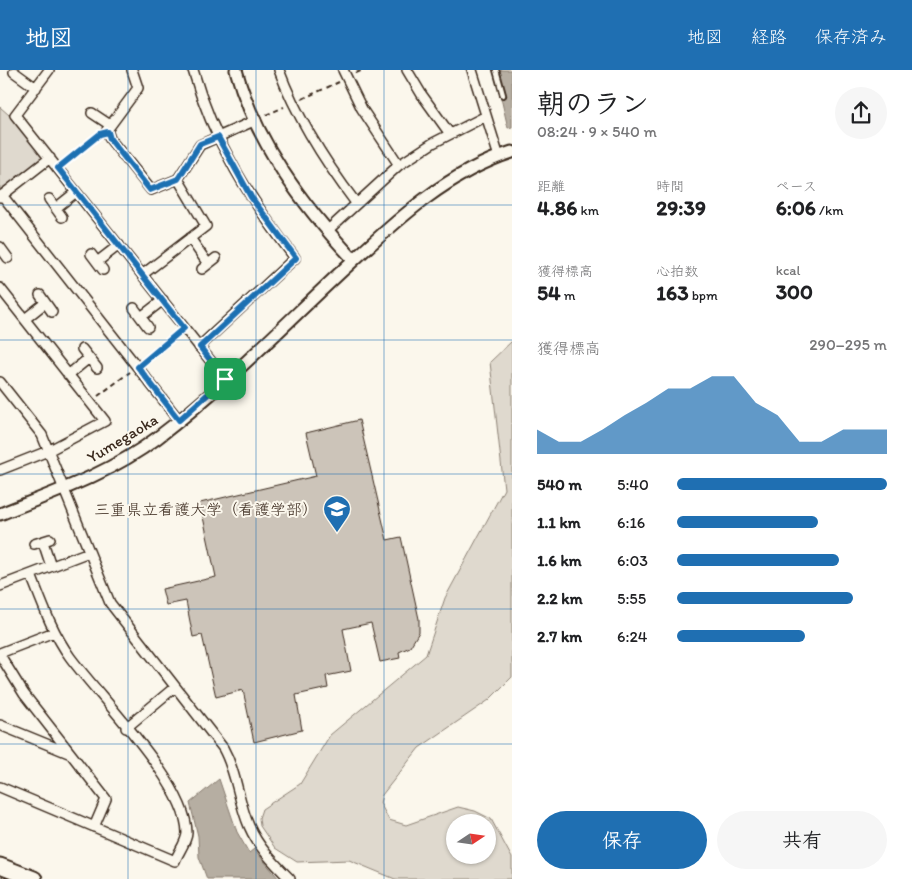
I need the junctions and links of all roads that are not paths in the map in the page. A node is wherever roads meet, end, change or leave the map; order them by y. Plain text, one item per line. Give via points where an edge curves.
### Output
1 (49, 70) edge
2 (132, 70) edge
3 (193, 70) edge
4 (236, 70) edge
5 (279, 70) edge
6 (407, 70) edge
7 (472, 70) edge
8 (496, 70) edge
9 (13, 73) edge
10 (344, 74) edge
11 (36, 88) junction
12 (503, 95) dead end
13 (92, 112) dead end
14 (486, 116) junction
15 (256, 120) junction
16 (109, 129) junction
17 (450, 134) junction
18 (218, 137) junction
19 (512, 152) edge
20 (499, 157) junction
21 (50, 158) junction
22 (398, 165) junction
23 (178, 179) junction
24 (76, 192) junction
25 (1, 196) edge
26 (48, 199) dead end
27 (356, 203) junction
28 (56, 208) junction
29 (62, 218) dead end
30 (326, 231) junction
31 (190, 238) junction
32 (118, 244) junction
33 (1, 250) edge
34 (91, 254) dead end
35 (8, 258) dead end
36 (216, 258) dead end
37 (354, 260) junction
38 (97, 262) junction
39 (103, 270) dead end
40 (142, 275) junction
41 (0, 288) edge
42 (163, 300) junction
43 (134, 308) dead end
44 (52, 312) dead end
45 (141, 317) junction
46 (25, 319) junction
47 (148, 327) dead end
48 (200, 347) junction
49 (82, 349) dead end
50 (89, 358) junction
51 (97, 368) dead end
52 (68, 374) junction
53 (225, 379) junction
54 (0, 382) edge
55 (179, 420) junction
56 (48, 451) junction
57 (0, 470) edge
58 (63, 489) junction
59 (0, 514) edge
60 (42, 542) dead end
61 (89, 552) junction
62 (51, 566) junction
63 (31, 575) junction
64 (0, 586) edge
65 (54, 632) junction
66 (0, 654) edge
67 (175, 687) junction
68 (0, 725) edge
69 (126, 728) junction
70 (71, 754) junction
71 (0, 787) edge
72 (94, 827) junction
73 (0, 866) edge
74 (0, 874) edge
75 (12, 879) edge
76 (34, 879) edge
77 (290, 879) edge

1 - 11 street
2 - 16 street via 138,88
3 - 18 street
4 - 15 street
5 - 27 street via 293,103 326,161
6 - 17 street
7 - 14 street
8 - 12 lane
9 - 11 street
10 - 22 street
11 - 21 street via 16,115
13 - 16 street
14 - 17 street
14 - 20 street
15 - 18 street
15 - 30 street via 281,169
16 - 23 street via 110,139 150,190
17 - 22 street
18 - 23 street via 200,144
18 - 48 street via 251,197 296,258
19 - 20 street, Yumegaoka
20 - 37 street, Yumegaoka via 420,200
21 - 24 street
21 - 25 street
22 - 27 street
23 - 31 street via 206,226
24 - 28 street
24 - 32 street
25 - 55 street
26 - 28 street
27 - 30 street
28 - 29 street
30 - 37 street
31 - 36 street via 205,266
31 - 40 street
32 - 38 street
32 - 40 street
33 - 35 street
34 - 38 street
37 - 53 street, Yumegaoka
38 - 39 street
40 - 42 street
41 - 46 street
42 - 45 street
42 - 48 street
43 - 45 street
44 - 46 street via 42,299
45 - 47 street
46 - 52 street
48 - 53 street
49 - 50 street
50 - 51 street
50 - 52 street
52 - 56 street via 105,421
53 - 55 street, Yumegaoka
54 - 56 street via 42,435
55 - 58 street, Yumegaoka via 155,440
56 - 57 street
56 - 58 street
58 - 59 street, Yumegaoka
58 - 61 street
60 - 62 street
61 - 62 street
61 - 67 street via 110,603
62 - 63 street
63 - 64 street
63 - 65 street
65 - 66 street
65 - 69 street
66 - 70 street via 24,694
67 - 69 street
67 - 77 street via 223,748 234,772 253,835
68 - 70 street
69 - 72 street via 166,778 180,804 187,834 174,860
70 - 72 street via 106,799
71 - 72 street
73 - 76 highway
74 - 75 highway

